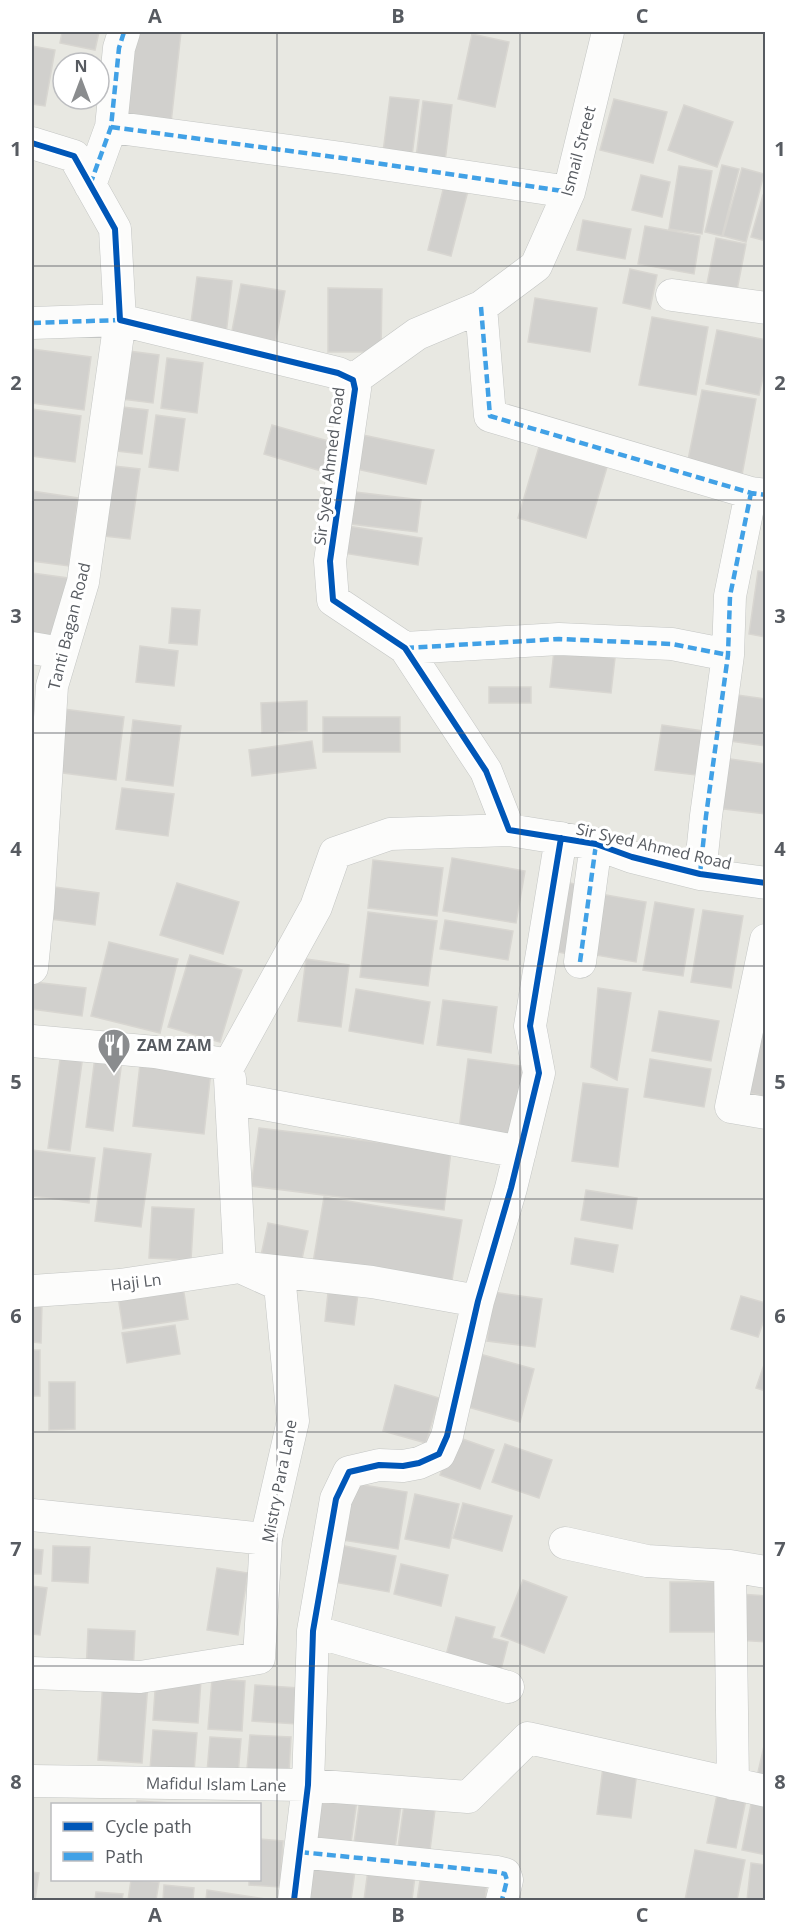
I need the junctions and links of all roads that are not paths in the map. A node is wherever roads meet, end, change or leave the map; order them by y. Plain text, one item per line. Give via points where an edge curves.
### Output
1 (124, 32) edge
2 (608, 32) edge
3 (111, 128) junction
4 (32, 143) edge
5 (90, 185) junction
6 (569, 192) junction
7 (672, 295) dead end
8 (481, 307) junction
9 (765, 308) edge
10 (120, 320) junction
11 (32, 323) edge
12 (353, 380) junction
13 (758, 494) edge
14 (405, 648) junction
15 (46, 650) edge
16 (728, 655) junction
17 (509, 830) junction
18 (561, 838) junction
19 (596, 844) junction
20 (700, 874) junction
21 (765, 883) edge
22 (765, 940) edge
23 (580, 962) dead end
24 (32, 968) edge
25 (32, 1041) edge
26 (229, 1065) junction
27 (231, 1098) junction
28 (765, 1113) edge
29 (520, 1152) junction
30 (240, 1267) junction
31 (32, 1291) edge
32 (478, 1301) junction
33 (32, 1515) edge
34 (266, 1539) junction
35 (565, 1543) dead end
36 (730, 1566) junction
37 (765, 1572) edge
38 (313, 1631) junction
39 (32, 1673) edge
40 (508, 1687) dead end
41 (32, 1781) edge
42 (733, 1784) junction
43 (308, 1785) junction
44 (765, 1791) edge
45 (300, 1852) junction
46 (294, 1900) edge
47 (502, 1900) edge

1 - 3 street
2 - 6 street, Ismail Street
3 - 5 street
3 - 6 street
4 - 5 street via 74,156
5 - 10 street via 115,230
6 - 8 street, Ismail Street via 536,266
7 - 9 street
8 - 12 street, Ismail Street via 417,334
8 - 13 street via 490,416
10 - 11 street, Sir Syed Ahmed Road
10 - 12 street, Sir Syed Ahmed Road via 338,373
10 - 15 street, Tanti Bagan Road via 83,582
12 - 14 street, Sir Syed Ahmed Road via 355,389 330,561 333,600
13 - 16 street via 730,596
14 - 16 street via 559,639 672,644
14 - 17 street, Sir Syed Ahmed Road via 486,771
15 - 24 street, Tanti Bagan Road via 52,686
16 - 20 street
17 - 18 street, Sir Syed Ahmed Road
17 - 26 street via 390,834 335,853 316,907
18 - 19 street, Sir Syed Ahmed Road
18 - 29 street via 530,1026 539,1073
19 - 20 street, Sir Syed Ahmed Road
19 - 23 street
20 - 21 street, Sir Syed Ahmed Road
22 - 28 street via 731,1107
25 - 26 street via 155,1052
26 - 27 street
27 - 29 street
27 - 30 street
29 - 32 street
30 - 31 street, Haji Ln via 120,1285
30 - 32 street, Haji Ln via 372,1282
30 - 34 street, Mistry Para Lane via 280,1285 293,1422
32 - 38 street via 447,1436 439,1454 419,1463 379,1465 349,1472 336,1499
33 - 34 street
34 - 39 street, Mistry Para Lane via 259,1658 140,1677
35 - 36 street via 646,1561
36 - 37 street
36 - 42 street
38 - 40 street
38 - 43 street
41 - 43 street, Mafidul Islam Lane
42 - 43 street, Mafidul Islam Lane via 528,1738 468,1797
42 - 44 street, Mafidul Islam Lane
43 - 45 street
45 - 46 street
45 - 47 street via 497,1872 505,1874 507,1880

